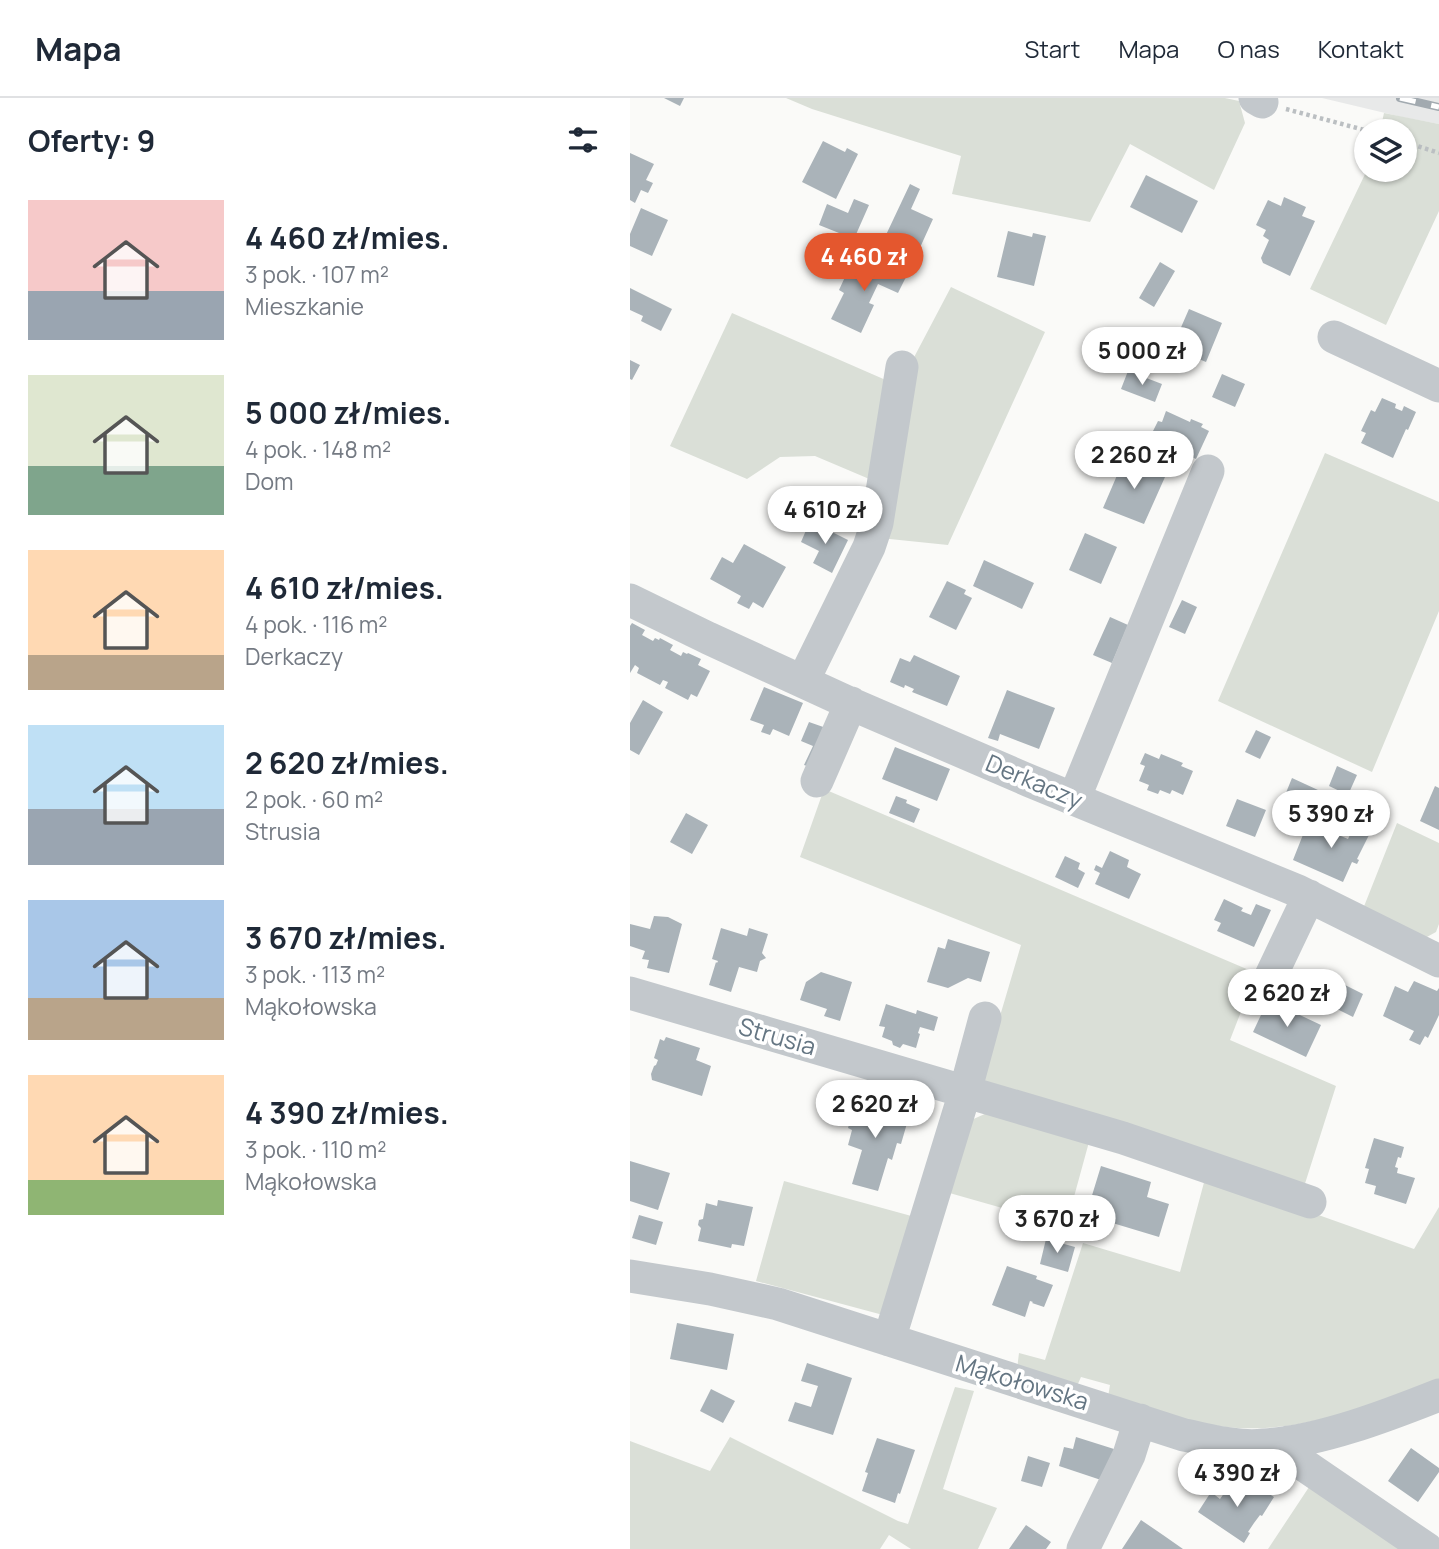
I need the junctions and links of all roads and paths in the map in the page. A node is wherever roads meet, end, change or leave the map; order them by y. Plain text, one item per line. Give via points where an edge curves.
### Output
1 (1258, 100) edge
2 (1354, 127) edge
3 (1417, 146) edge
4 (1439, 153) edge
5 (1334, 337) dead end
6 (902, 367) dead end
7 (1439, 386) edge
8 (1208, 471) dead end
9 (630, 600) edge
10 (803, 681) junction
11 (851, 703) junction
12 (817, 780) dead end
13 (1074, 799) junction
14 (1309, 896) junction
15 (1436, 953) edge
16 (1269, 980) dead end
17 (630, 993) edge
18 (985, 1018) dead end
19 (965, 1092) junction
20 (1310, 1202) dead end
21 (630, 1276) edge
22 (888, 1340) junction
23 (1431, 1407) edge
24 (1140, 1420) junction
25 (1288, 1442) junction
26 (1083, 1549) edge
27 (1427, 1549) edge

1 - 2 path
3 - 4 path
5 - 7 street
6 - 10 street via 877,523
8 - 13 street via 1131,681
9 - 10 street, Derkaczy
10 - 11 street, Derkaczy
11 - 12 street
11 - 13 street, Derkaczy
13 - 14 street, Derkaczy
14 - 15 street, Derkaczy
14 - 16 street
17 - 19 street, Strusia
18 - 19 street
19 - 20 street, Strusia via 1123,1138
19 - 22 street
21 - 22 street, Mąkołowska via 778,1304
22 - 24 street, Mąkołowska
23 - 25 street, Mąkołowska
24 - 25 street, Mąkołowska via 1228,1444
24 - 26 street via 1129,1455
25 - 27 street via 1301,1463

